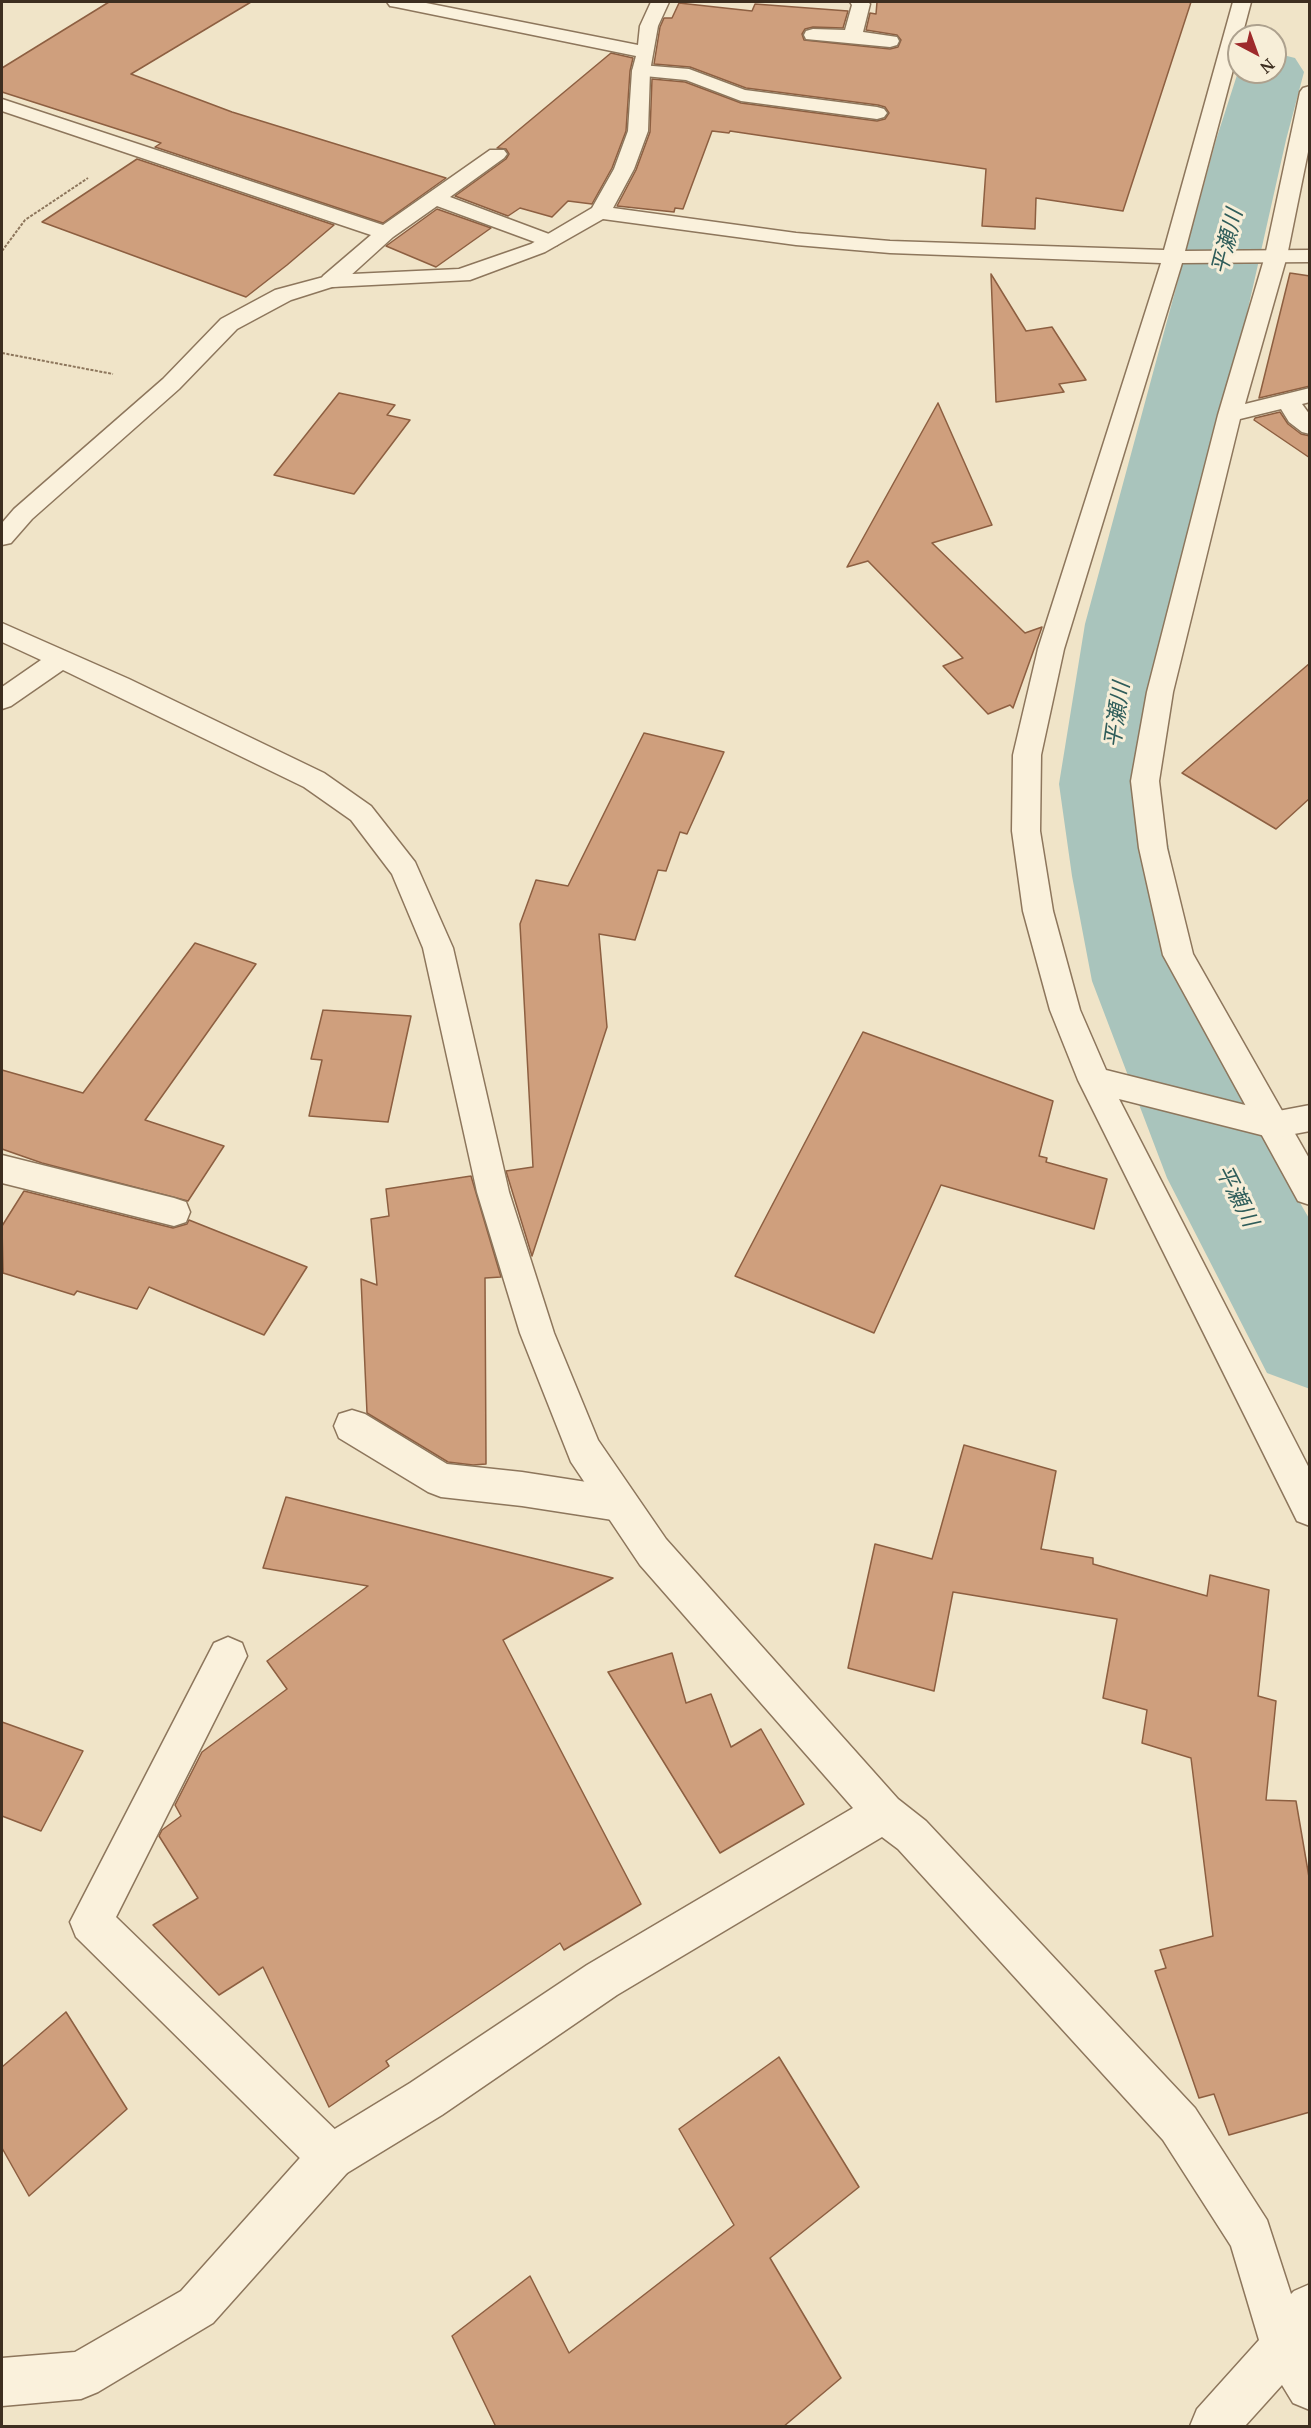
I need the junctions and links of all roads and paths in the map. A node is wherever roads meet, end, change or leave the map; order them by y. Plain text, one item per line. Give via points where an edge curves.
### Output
1 (396, 2) edge
2 (660, 2) edge
3 (859, 2) edge
4 (1242, 2) edge
5 (813, 35) dead end
6 (853, 36) junction
7 (890, 41) dead end
8 (646, 52) junction
9 (640, 71) junction
10 (1310, 92) edge
11 (2, 105) edge
12 (880, 114) dead end
13 (132, 150) junction
14 (497, 154) dead end
15 (438, 199) junction
16 (600, 212) junction
17 (386, 233) junction
18 (550, 241) junction
19 (2, 251) edge
20 (1266, 255) junction
21 (1183, 256) junction
22 (1310, 256) edge
23 (331, 281) junction
24 (2, 352) edge
25 (171, 384) junction
26 (1299, 398) edge
27 (1230, 415) junction
28 (1310, 427) edge
29 (2, 537) edge
30 (2, 632) edge
31 (61, 658) junction
32 (2, 700) edge
33 (1097, 1081) junction
34 (1310, 1118) edge
35 (1270, 1124) junction
36 (2, 1169) edge
37 (1310, 1191) edge
38 (174, 1212) dead end
39 (352, 1426) dead end
40 (619, 1504) junction
41 (1310, 1509) edge
42 (228, 1656) dead end
43 (884, 1813) junction
44 (331, 2157) junction
45 (1310, 2307) edge
46 (1284, 2347) junction
47 (2, 2382) edge
48 (1310, 2386) edge
49 (1214, 2427) edge

1 - 8 street
2 - 8 street via 649,26
3 - 6 street
4 - 21 street
5 - 6 street
6 - 7 street
8 - 9 street
9 - 12 street via 689,75 741,95
9 - 16 street via 638,130 624,169
10 - 20 street
11 - 13 street
13 - 17 street
13 - 19 path via 25,220
14 - 15 street
15 - 17 street
15 - 18 street
16 - 18 street
16 - 21 street via 890,247
17 - 23 street
18 - 23 street via 502,263 462,275
20 - 21 street
20 - 22 street
20 - 27 street
21 - 33 street via 1051,649 1027,755 1026,831 1038,910 1065,1011
23 - 25 street via 283,295 229,324
24 - 25 path
25 - 29 street
26 - 27 street
26 - 28 street via 1296,417
27 - 35 street via 1160,692 1145,781 1153,849 1178,956
30 - 31 street
31 - 32 street
31 - 40 street via 314,780 361,813 405,870 438,948 493,1192 537,1333 584,1450
33 - 35 street
33 - 41 street
34 - 35 street
35 - 37 street
36 - 38 street
39 - 40 street via 441,1480
40 - 43 street via 653,1552
42 - 44 street via 91,1922
43 - 44 street via 602,1980 426,2099
43 - 46 street via 912,1835 1179,2124 1251,2236
44 - 47 street via 197,2307 81,2375
45 - 46 street
46 - 48 street
46 - 49 street

